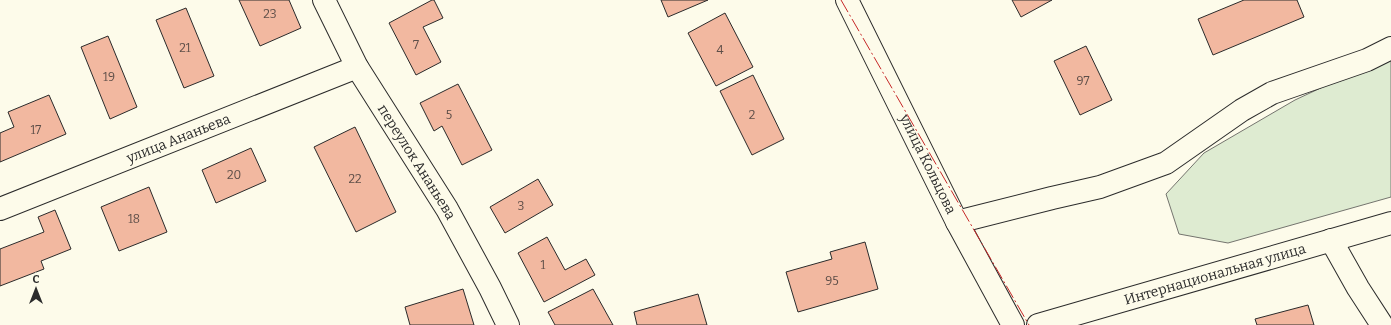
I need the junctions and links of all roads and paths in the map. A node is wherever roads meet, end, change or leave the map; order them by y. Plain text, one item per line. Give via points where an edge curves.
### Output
1 (324, 0) edge
2 (847, 0) edge
3 (1391, 48) edge
4 (357, 67) junction
5 (0, 210) edge
6 (957, 222) junction
7 (1391, 223) edge
8 (1331, 240) junction
9 (508, 325) edge
10 (1013, 325) edge
11 (1038, 325) edge
12 (1382, 325) edge

1 - 4 street, переулок Ананьева
2 - 6 street, улица Кольцова
3 - 6 street via 1367,60 1272,93 1242,110 1166,162 1100,187
4 - 5 street, улица Ананьева
4 - 9 street, переулок Ананьева via 448,210
6 - 10 street, улица Кольцова
7 - 8 street, Интернациональная улица
8 - 11 street, Интернациональная улица
8 - 12 street

